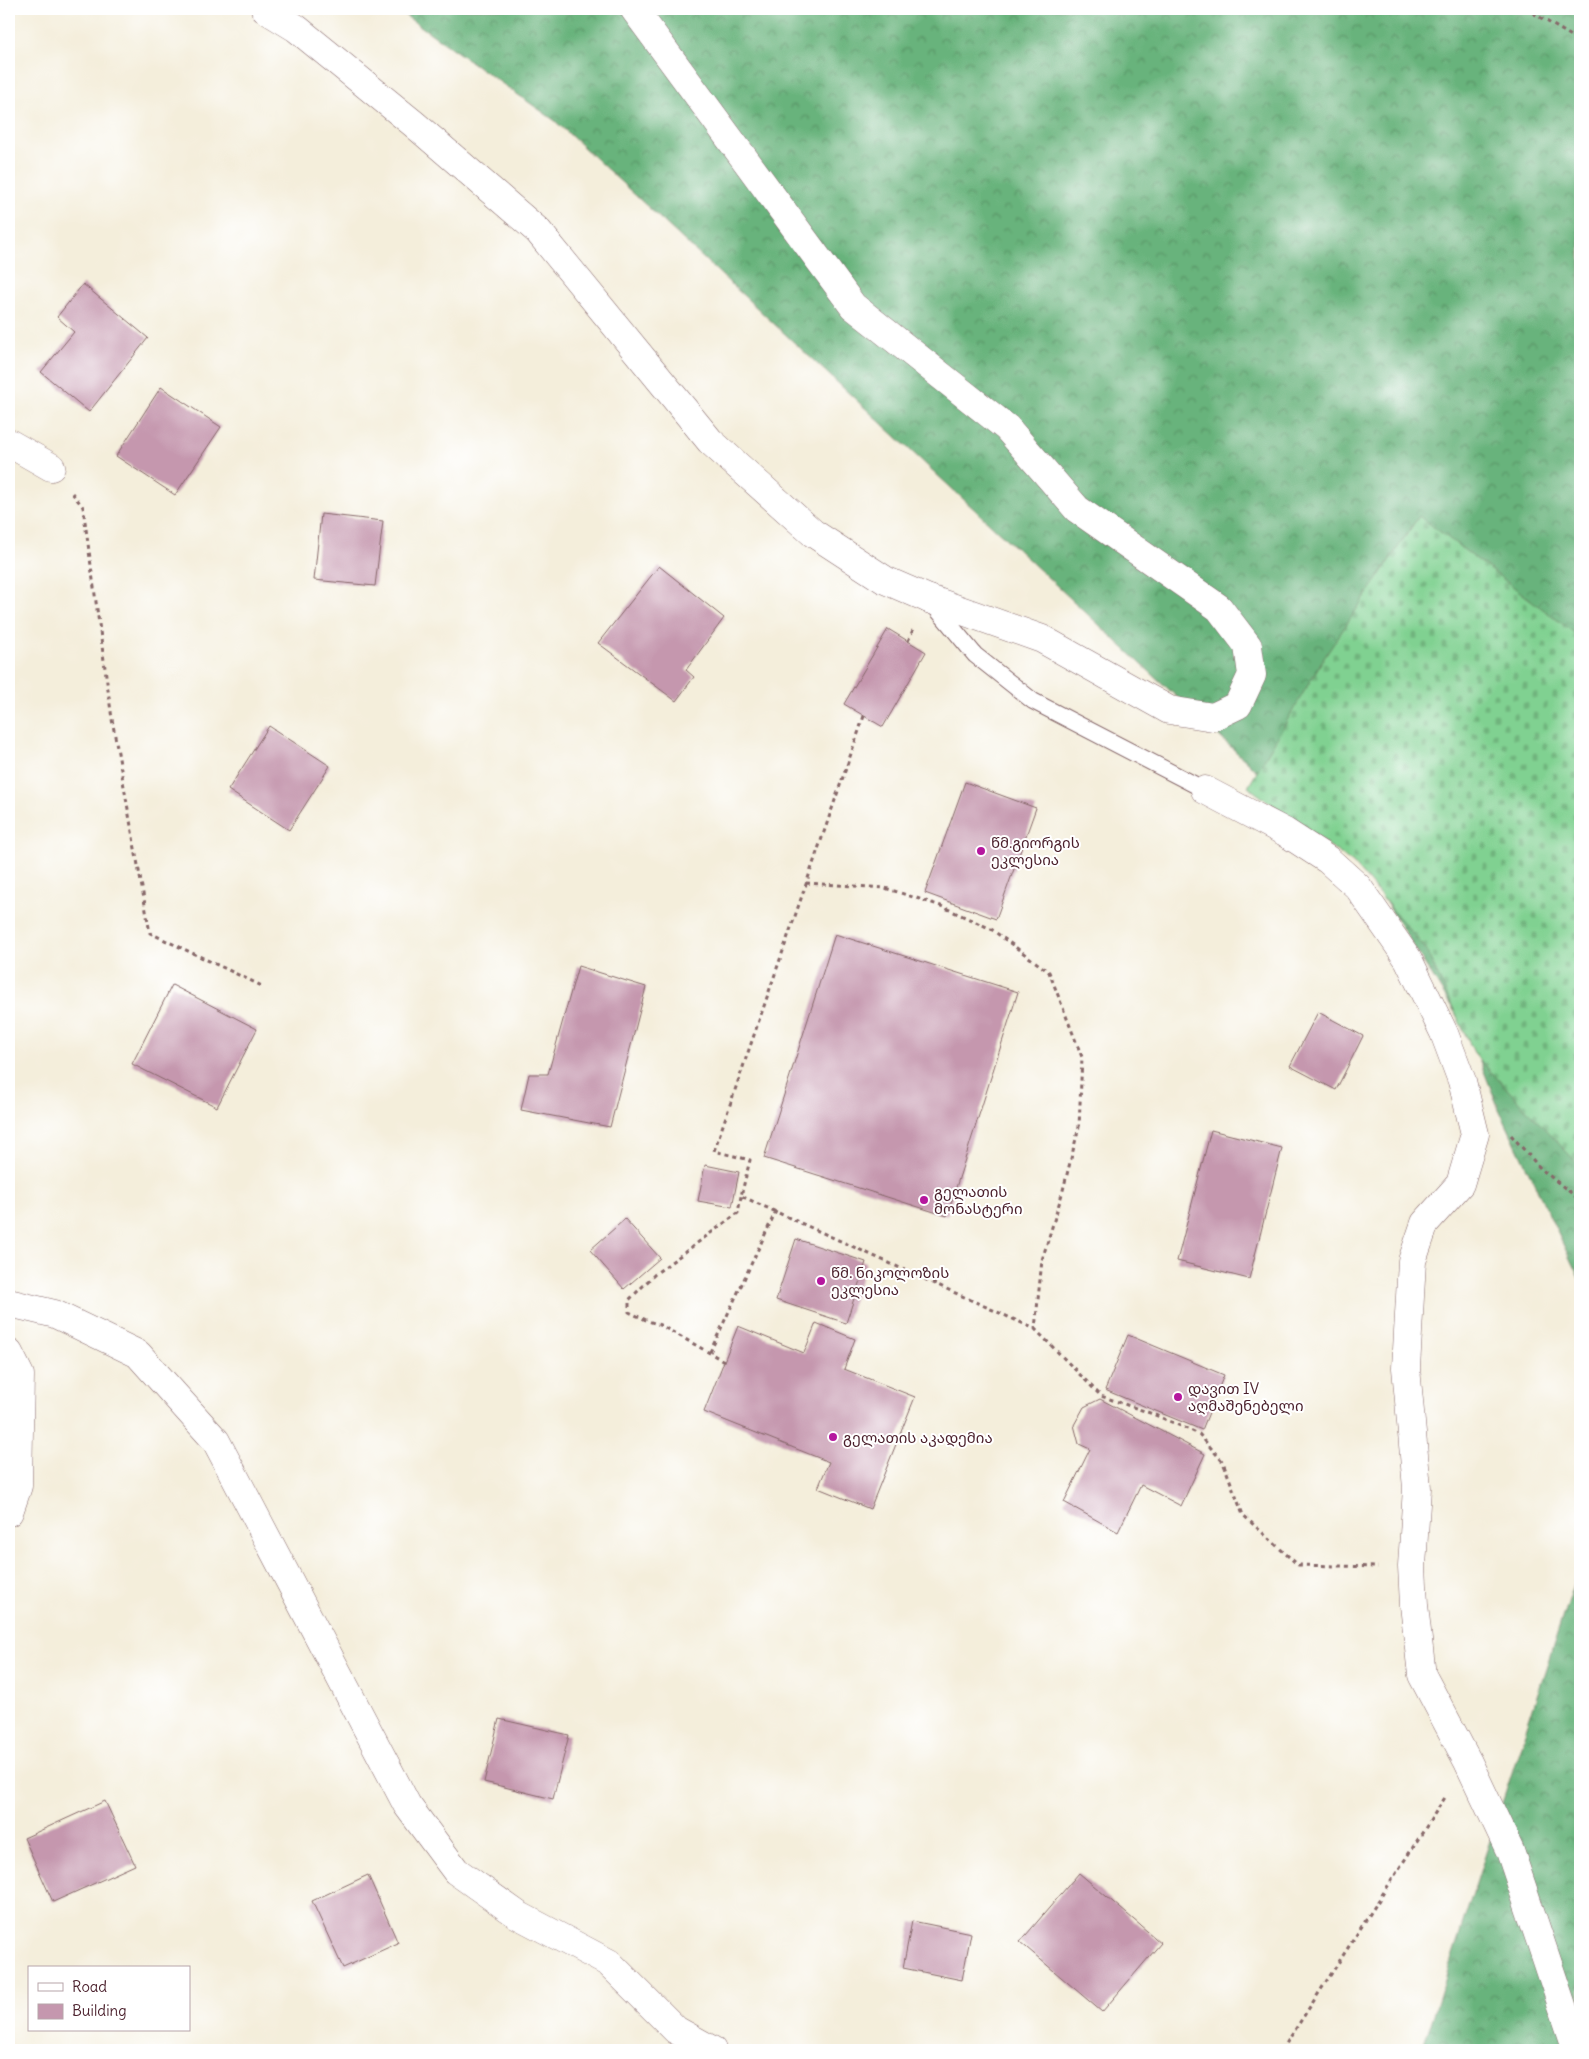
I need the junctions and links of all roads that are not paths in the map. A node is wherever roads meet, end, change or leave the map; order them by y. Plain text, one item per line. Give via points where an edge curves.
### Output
1 (265, 9) edge
2 (634, 9) edge
3 (9, 443) edge
4 (51, 467) road end
5 (929, 599) junction
6 (1205, 790) joint
7 (9, 1302) edge
8 (9, 1353) edge
9 (9, 1512) edge
10 (712, 2050) edge
11 (1577, 2050) edge

1 - 5 street via 296,28 333,58 538,231 710,441 806,527 885,580
2 - 5 street via 853,306 1007,428 1077,509 1219,608 1248,646 1252,675 1238,705 1213,717 1169,710 1042,639
3 - 4 street
5 - 6 lane via 976,655 1033,701
6 - 11 street via 1285,832 1328,860 1358,887 1408,959 1444,1032 1462,1081 1476,1134 1460,1184 1425,1223 1412,1261 1406,1368 1417,1488 1412,1566 1422,1675 1510,1851
7 - 10 street via 55,1314 138,1354 216,1441 407,1805 456,1871 518,1916 609,1963 676,2030
8 - 9 street via 20,1375 18,1486

